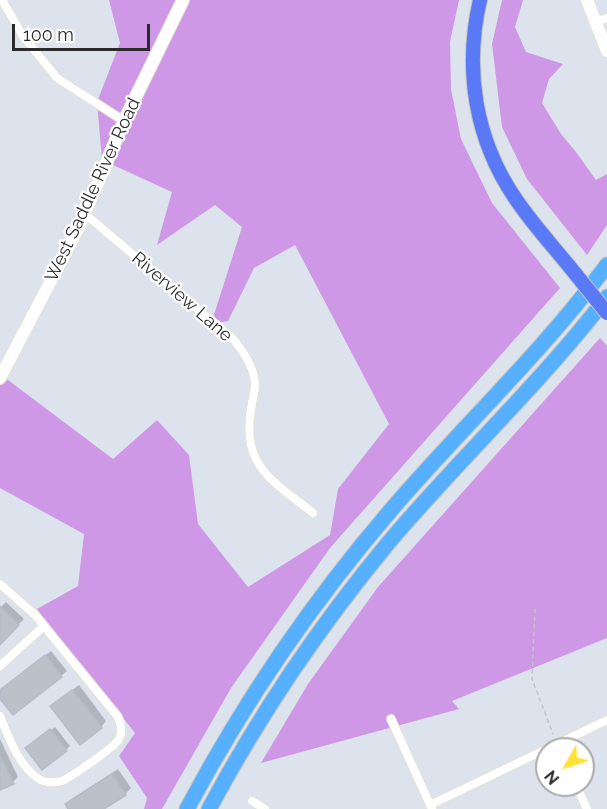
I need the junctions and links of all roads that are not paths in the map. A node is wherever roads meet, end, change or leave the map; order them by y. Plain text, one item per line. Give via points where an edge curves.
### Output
1 (2, 0) edge
2 (183, 0) edge
3 (480, 0) edge
4 (587, 0) edge
5 (602, 20) edge
6 (607, 51) edge
7 (124, 121) junction
8 (85, 214) junction
9 (607, 265) edge
10 (607, 297) edge
11 (607, 303) edge
12 (600, 315) edge
13 (0, 378) edge
14 (313, 513) dead end
15 (0, 584) edge
16 (44, 626) junction
17 (0, 666) edge
18 (0, 716) edge
19 (391, 719) dead end
20 (607, 720) edge
21 (575, 737) edge
22 (535, 757) edge
23 (252, 801) dead end
24 (431, 807) edge
25 (187, 809) edge
26 (209, 809) edge
27 (265, 809) edge

1 - 7 street via 23,36 57,78
2 - 7 street, West Saddle River Road
3 - 12 main road, bridge via 473,34 472,70 485,137 514,196
4 - 5 street
5 - 6 street
7 - 8 street, West Saddle River Road
8 - 13 street, West Saddle River Road
8 - 14 street, Riverview Lane via 241,349 255,385 249,435 255,457 270,477
9 - 25 highway via 528,361 391,510 326,589 250,700
10 - 12 highway
11 - 12 highway
12 - 26 highway via 411,516 337,608 280,689
15 - 16 street
16 - 17 street
16 - 18 street via 118,717 119,738 112,747 60,782 46,782 26,767
19 - 24 street
20 - 21 street
22 - 24 street
23 - 27 street

